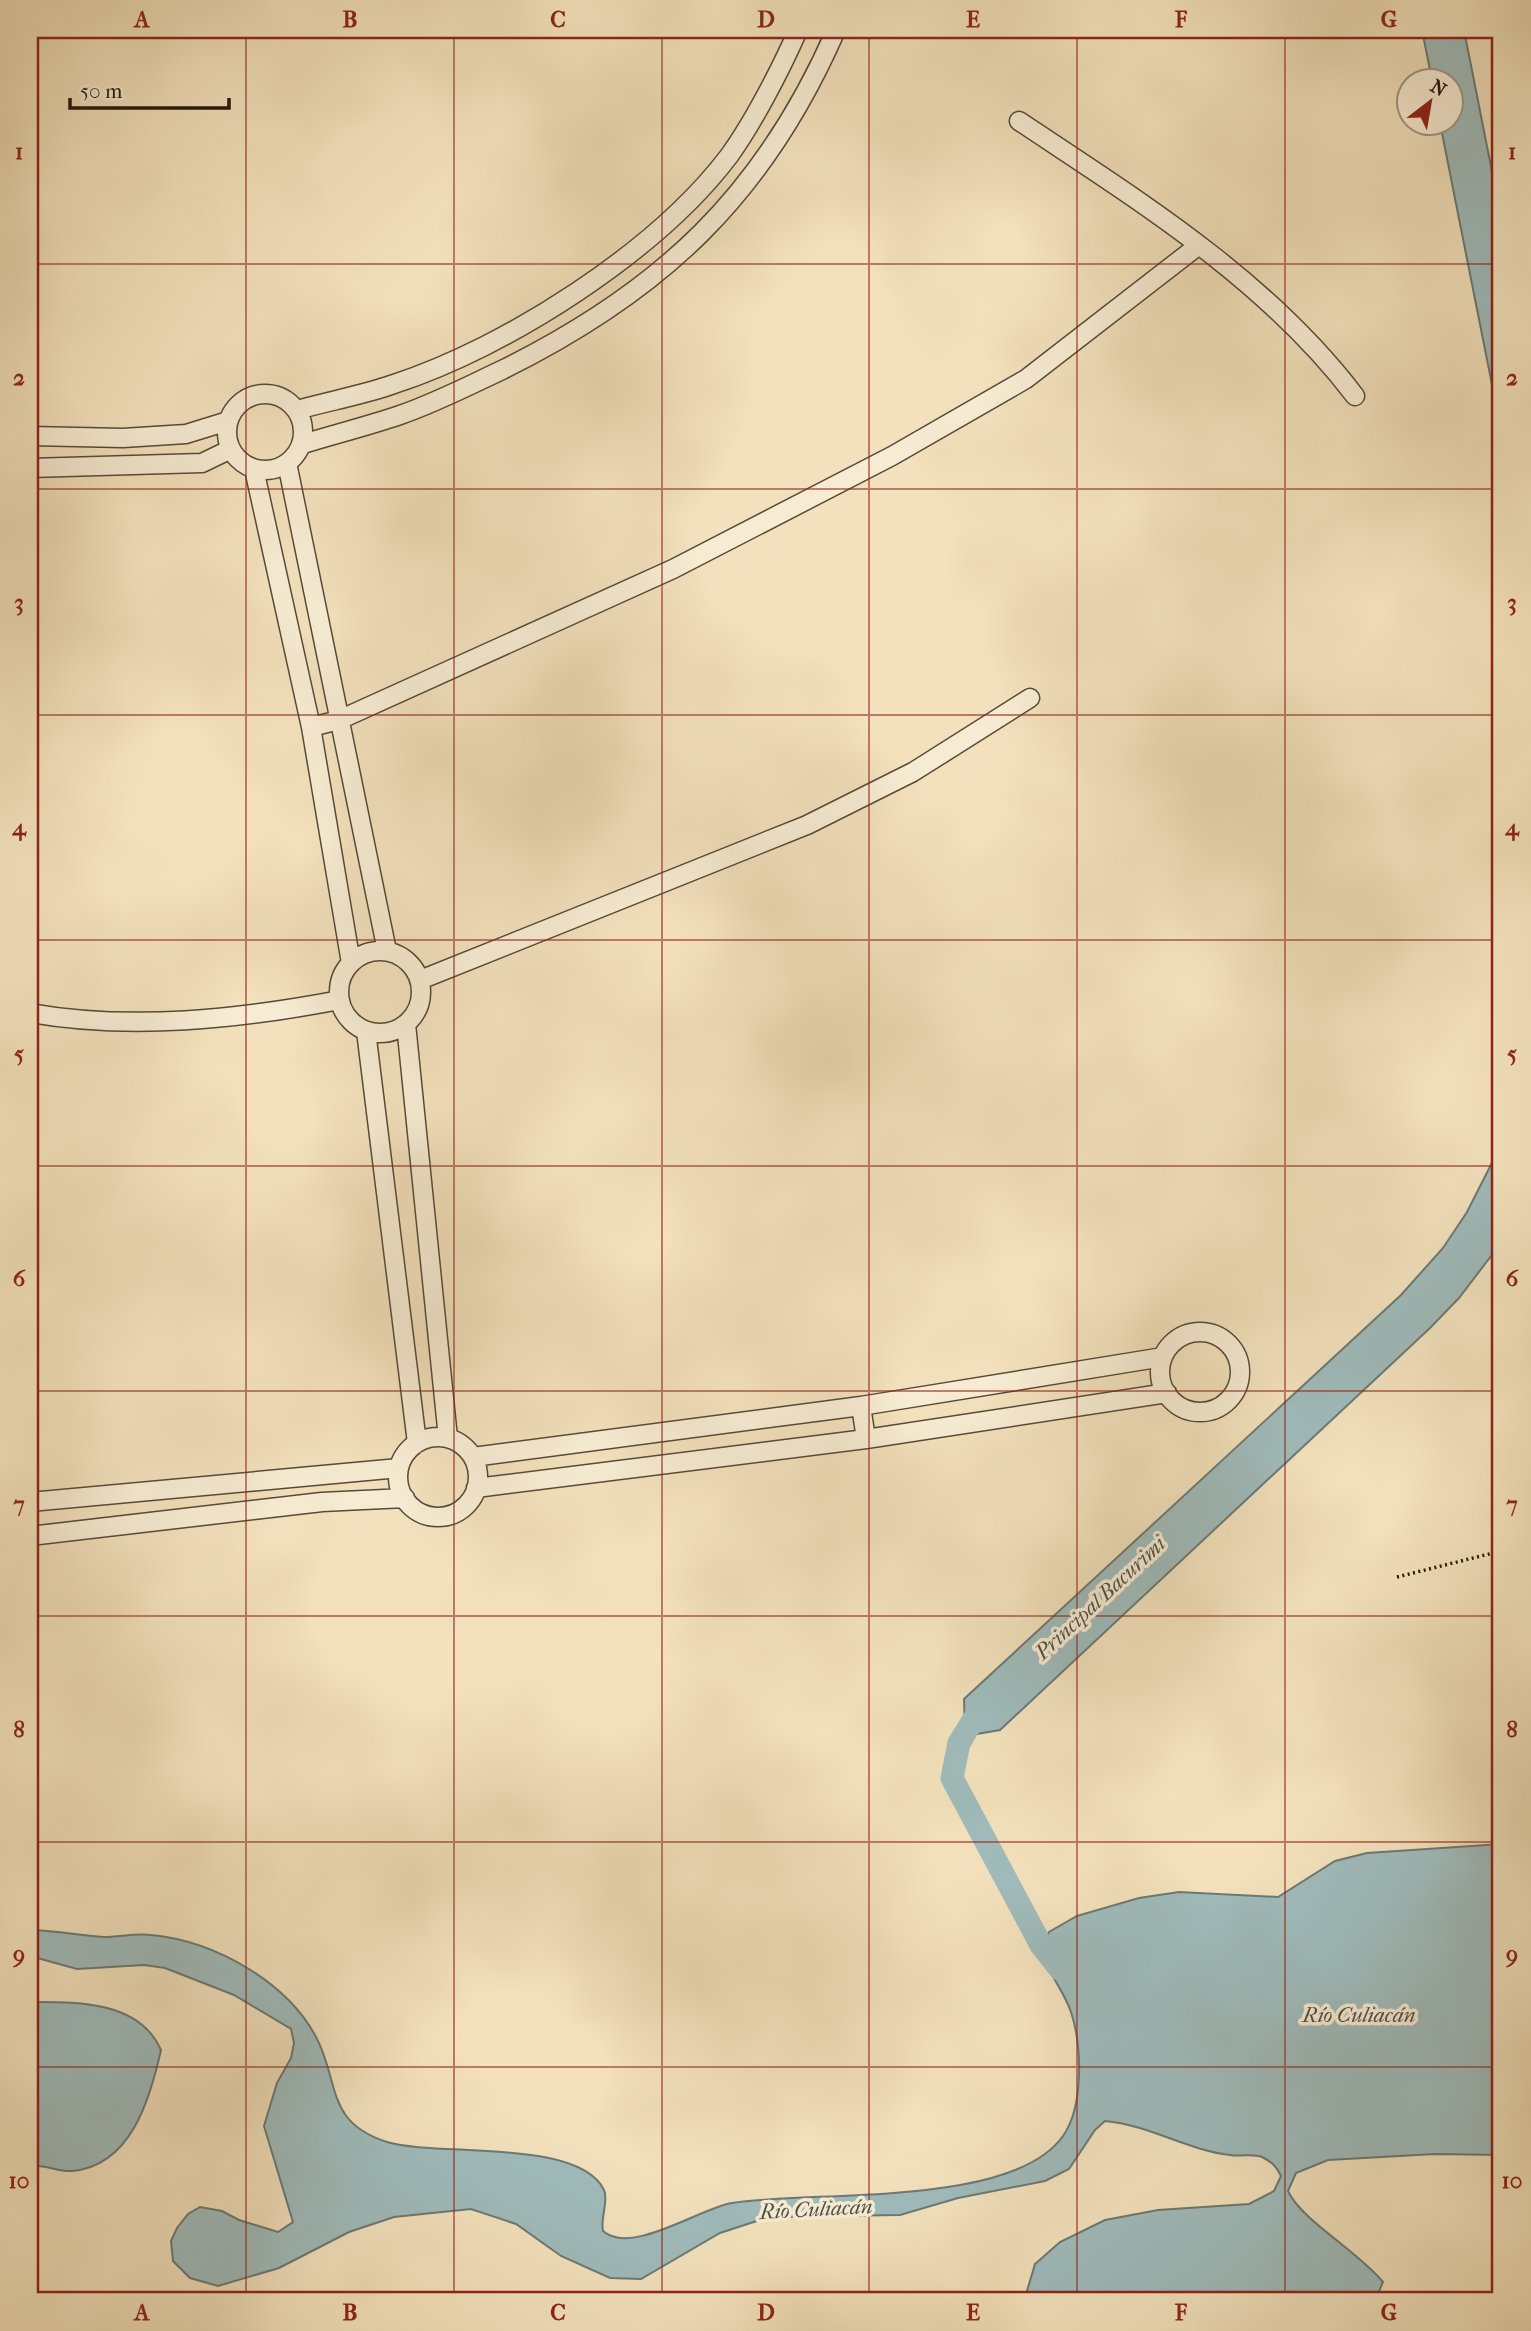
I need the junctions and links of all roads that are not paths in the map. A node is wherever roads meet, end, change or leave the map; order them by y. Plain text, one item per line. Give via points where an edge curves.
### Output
1 (798, 30) edge
2 (836, 30) edge
3 (1019, 121) dead end
4 (698, 190) junction
5 (723, 212) junction
6 (1199, 245) junction
7 (1355, 396) dead end
8 (297, 410) junction
9 (228, 421) junction
10 (30, 436) edge
11 (303, 444) junction
12 (231, 449) junction
13 (287, 463) junction
14 (30, 468) edge
15 (254, 469) junction
16 (1030, 698) dead end
17 (339, 720) junction
18 (311, 727) junction
19 (387, 951) junction
20 (351, 963) junction
21 (420, 980) junction
22 (340, 1000) junction
23 (30, 1013) edge
24 (406, 1024) junction
25 (366, 1031) junction
26 (1163, 1357) junction
27 (1167, 1394) junction
28 (861, 1406) junction
29 (448, 1438) junction
30 (866, 1439) junction
31 (417, 1443) junction
32 (473, 1457) junction
33 (399, 1468) junction
34 (476, 1488) junction
35 (405, 1498) junction
36 (30, 1502) edge
37 (30, 1536) edge

1 - 4 street via 729,155
2 - 5 street via 794,114 758,170
3 - 6 street
4 - 5 street
4 - 8 street via 649,237 564,300 517,327 395,384
5 - 11 street via 664,270 537,353 399,415
6 - 7 street via 1300,329
6 - 17 street via 1026,379 892,456 673,569
8 - 9 street via 277,395 264,393 241,401
8 - 11 street
9 - 10 street via 187,434 122,439
9 - 12 street
11 - 13 street
12 - 14 street via 202,463
12 - 15 street
13 - 15 street via 266,471
13 - 17 street
15 - 18 street
16 - 21 street via 913,772 807,825
17 - 18 street
17 - 19 street
18 - 20 street
19 - 20 street via 361,955
19 - 21 street via 410,963
20 - 22 street via 343,974
21 - 24 street via 421,1001
22 - 23 street via 180,1020 126,1022
22 - 25 street via 350,1018
24 - 25 street via 380,1033
24 - 29 street
25 - 31 street
26 - 27 street via 1160,1376
26 - 27 street via 1184,1335 1210,1333 1233,1349 1241,1375 1230,1400 1205,1412 1181,1407
26 - 28 street
27 - 30 street
28 - 30 street
28 - 32 street
29 - 31 street
29 - 32 street
30 - 34 street
31 - 33 street via 403,1456
32 - 34 street via 479,1480
33 - 35 street via 398,1481
33 - 36 street
34 - 35 street via 467,1504 443,1517 418,1512
35 - 37 street

